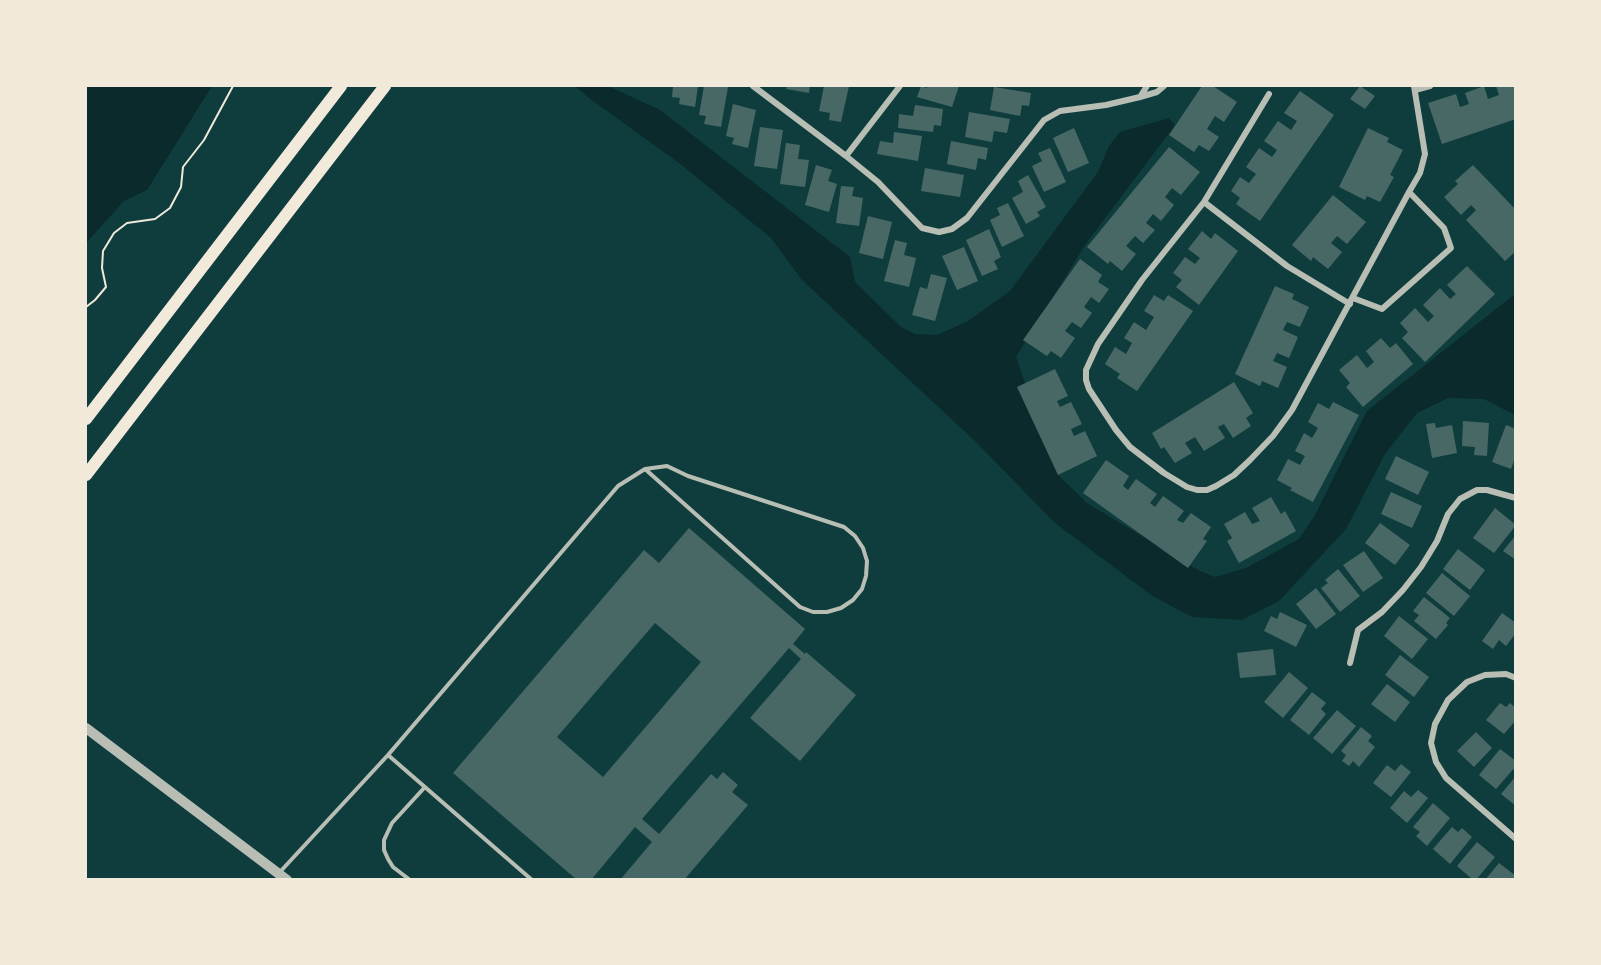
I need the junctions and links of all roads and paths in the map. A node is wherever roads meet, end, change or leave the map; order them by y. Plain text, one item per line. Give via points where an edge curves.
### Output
1 (233, 86) edge
2 (341, 86) edge
3 (753, 86) edge
4 (900, 86) edge
5 (1146, 86) edge
6 (1164, 86) edge
7 (1430, 86) edge
8 (1414, 87) edge
9 (378, 88) edge
10 (1269, 94) dead end
11 (1140, 98) junction
12 (846, 156) junction
13 (1409, 192) junction
14 (1204, 202) junction
15 (1351, 301) junction
16 (86, 307) edge
17 (86, 419) edge
18 (645, 469) junction
19 (86, 476) edge
20 (1515, 498) edge
21 (1350, 663) dead end
22 (1515, 678) edge
23 (86, 728) edge
24 (388, 755) junction
25 (425, 787) junction
26 (1515, 839) edge
27 (283, 877) edge
28 (410, 879) edge
29 (532, 879) edge

1 - 16 path via 204,140 183,167 181,186 170,208 155,219 127,223 114,233 104,250 106,287
2 - 17 main road
3 - 12 street
4 - 12 street
5 - 11 street
6 - 11 street
7 - 8 street
8 - 13 street via 1425,154
9 - 19 main road
10 - 14 street
11 - 12 street via 1060,111 1044,120 968,218 939,232 922,228 886,189
13 - 15 street
13 - 15 street via 1444,228 1451,248 1382,309
14 - 15 street via 1287,266
14 - 15 street via 1130,298 1098,344 1086,370 1089,389 1116,430 1147,462 1197,490 1207,490 1234,475 1273,436 1292,410
18 - 18 lane via 800,607 813,612 834,610 853,600 862,589 867,561 855,536 844,527 667,466
18 - 24 lane via 618,486
20 - 21 street via 1487,490 1460,499 1415,574 1382,612 1358,630
22 - 26 street via 1506,674 1485,675 1467,682 1448,700 1435,724 1431,743 1446,778
23 - 27 street
24 - 25 lane
24 - 27 lane
25 - 28 lane via 392,823 384,840 384,850 393,867
25 - 29 lane

